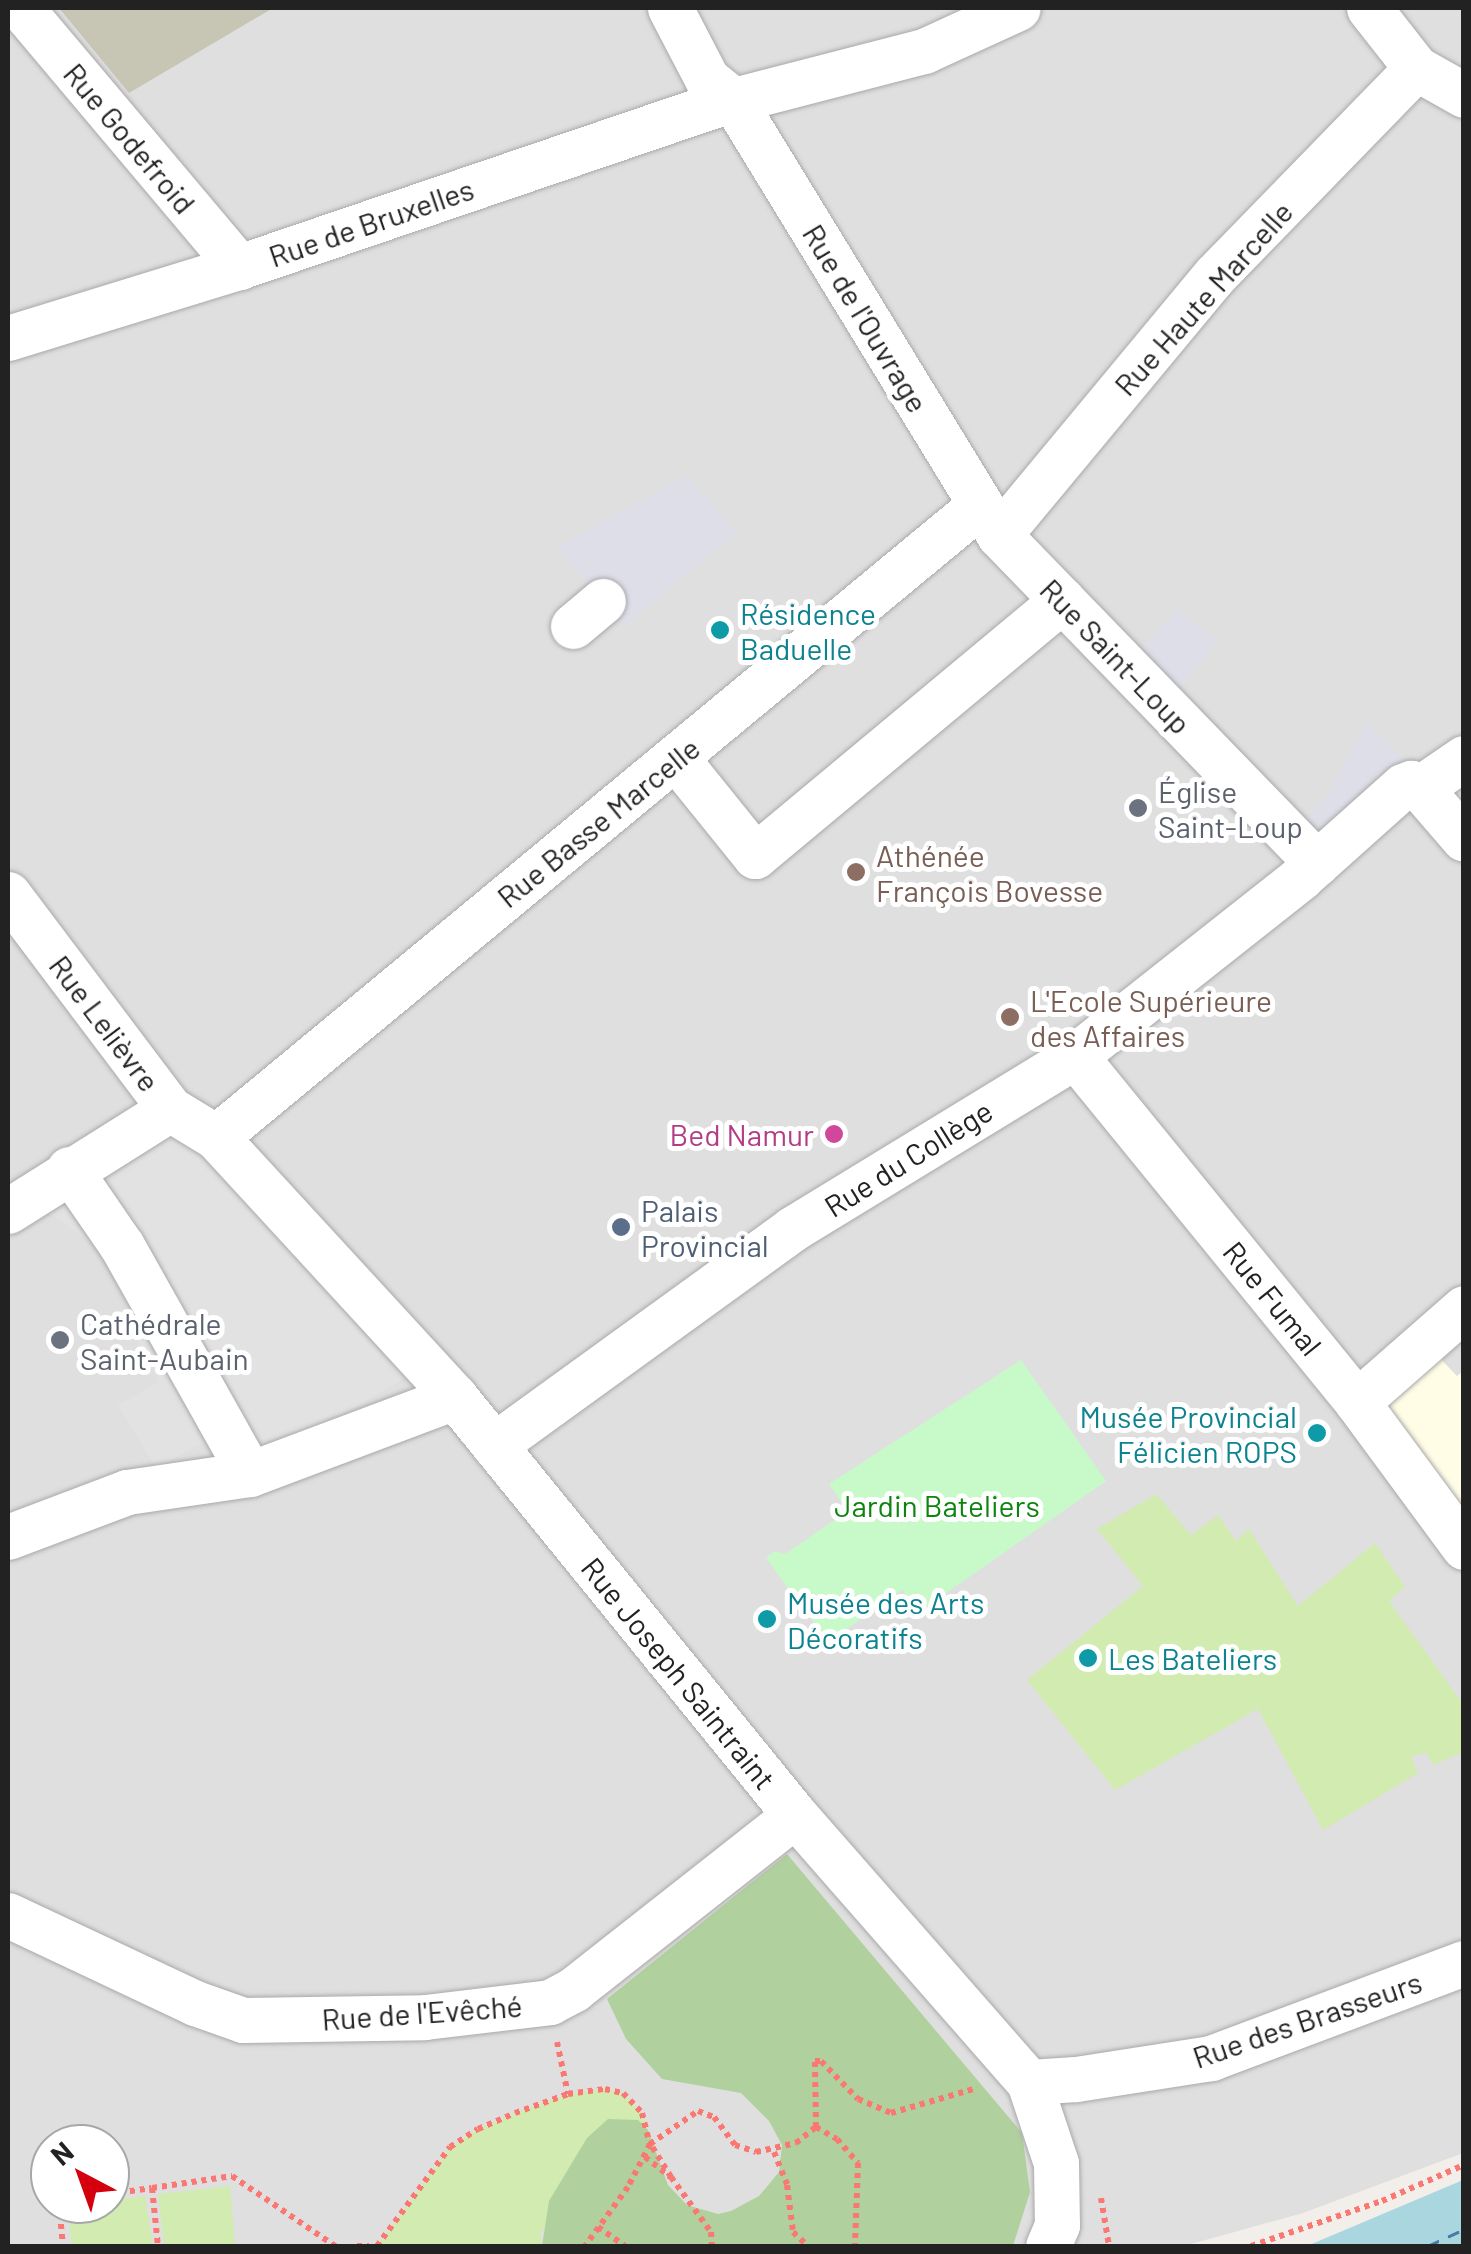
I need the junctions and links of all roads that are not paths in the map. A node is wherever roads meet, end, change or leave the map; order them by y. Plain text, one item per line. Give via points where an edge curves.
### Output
1 (21, 8) edge
2 (670, 8) edge
3 (1018, 8) edge
4 (1369, 8) edge
5 (1416, 68) junction
6 (1464, 95) edge
7 (733, 100) junction
8 (240, 268) junction
9 (8, 338) edge
10 (989, 520) junction
11 (1062, 600) junction
12 (676, 758) junction
13 (1464, 758) edge
14 (1420, 788) junction
15 (1464, 839) edge
16 (1317, 864) junction
17 (8, 894) edge
18 (1075, 1056) junction
19 (170, 1110) junction
20 (216, 1137) junction
21 (69, 1169) junction
22 (8, 1211) edge
23 (1464, 1308) edge
24 (455, 1397) junction
25 (1357, 1402) junction
26 (494, 1446) junction
27 (250, 1474) junction
28 (8, 1536) edge
29 (1464, 1547) edge
30 (795, 1815) junction
31 (8, 1915) edge
32 (1464, 1963) edge
33 (1029, 2082) junction
34 (1048, 2246) edge

1 - 8 street, Rue Godefroid
2 - 7 street, Rue de l'Ouvrage via 707,80
3 - 7 street, Rue de Bruxelles via 924,51
4 - 5 street
5 - 6 street
5 - 10 street, Rue Haute Marcelle
7 - 8 street, Rue de Bruxelles
7 - 10 street, Rue de l'Ouvrage
8 - 9 street, Rue de Bruxelles
10 - 11 street, Rue Saint-Loup
10 - 12 street, Rue Basse Marcelle via 860,606
11 - 12 street via 755,856
11 - 16 street, Rue Saint-Loup via 1152,677
12 - 20 street, Rue Basse Marcelle
13 - 14 street, Rue du Collège
14 - 15 street
14 - 16 street, Rue du Collège via 1403,786
16 - 18 street, Rue du Collège
17 - 19 street, Rue Lelièvre
18 - 25 street, Rue Fumal
18 - 26 street, Rue du Collège via 792,1229
19 - 20 street, Rue Lelièvre
19 - 21 street
20 - 24 street, Rue Joseph Saintraint
21 - 22 street
21 - 27 street via 122,1246
23 - 25 street
24 - 26 street, Rue Joseph Saintraint
24 - 27 street
25 - 29 street, Rue Fumal
26 - 30 street, Rue Joseph Saintraint
27 - 28 street via 126,1492
30 - 31 street, Rue de l'Evêché via 550,2002 425,2016 243,2020
30 - 33 street, Rue Joseph Saintraint
32 - 33 street, Rue des Brasseurs via 1211,2058
33 - 34 street, Rue Joseph Saintraint via 1056,2163 1056,2225

